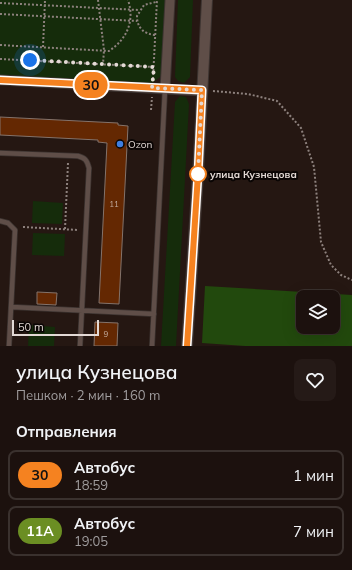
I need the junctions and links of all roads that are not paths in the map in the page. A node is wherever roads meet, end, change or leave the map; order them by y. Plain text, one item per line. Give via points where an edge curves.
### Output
1 (170, 0) edge
2 (207, 0) edge
3 (0, 80) edge
4 (165, 89) junction
5 (202, 90) junction
6 (0, 153) edge
7 (0, 221) edge
8 (12, 307) junction
9 (82, 310) junction
10 (154, 314) junction
11 (10, 346) edge
12 (80, 346) edge
13 (152, 346) edge
14 (187, 346) edge

1 - 4 street
2 - 5 main road
3 - 4 street
4 - 5 street
4 - 10 lane
5 - 14 main road
6 - 9 lane via 68,156 84,158 87,162 89,168
7 - 8 lane via 8,223 15,230
8 - 9 lane
8 - 11 lane
9 - 10 lane
9 - 12 lane
10 - 13 lane

